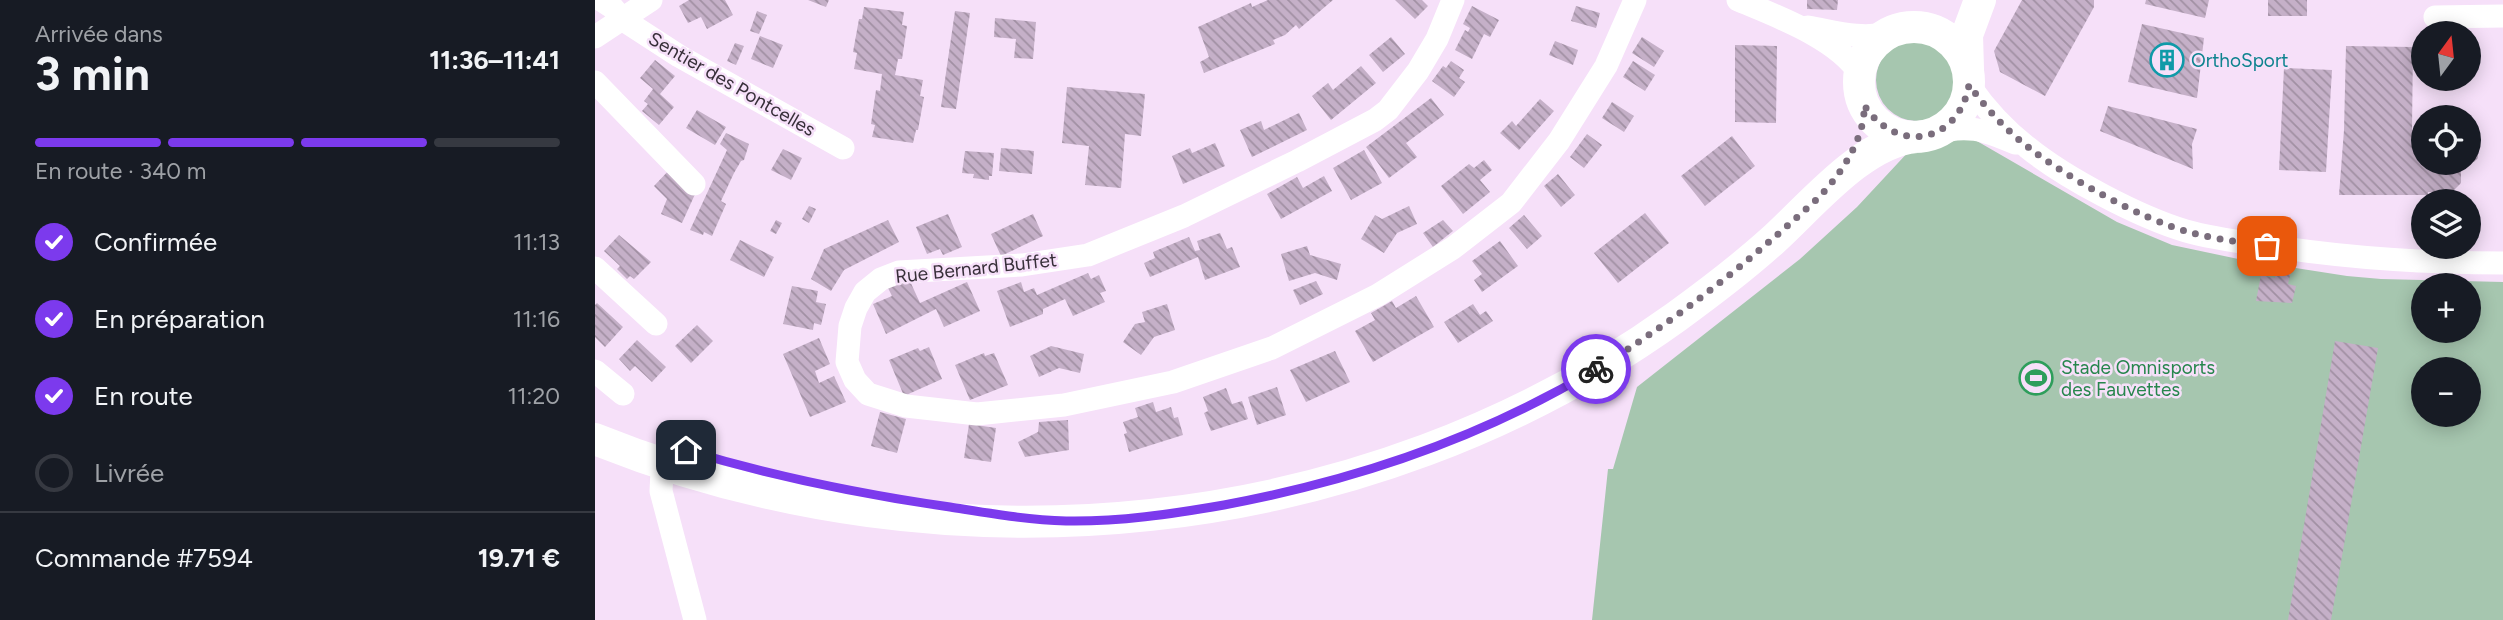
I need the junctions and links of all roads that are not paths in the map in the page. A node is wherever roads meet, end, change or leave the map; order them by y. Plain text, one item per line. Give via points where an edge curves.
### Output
1 (601, 0) edge
2 (651, 0) edge
3 (1453, 0) edge
4 (1738, 0) edge
5 (1965, 0) edge
6 (1980, 0) edge
7 (1632, 6) edge
8 (2503, 16) edge
9 (2435, 17) dead end
10 (622, 19) junction
11 (1795, 24) junction
12 (1899, 30) junction
13 (595, 37) edge
14 (1860, 74) junction
15 (1969, 78) junction
16 (595, 82) edge
17 (1864, 105) junction
18 (1925, 135) junction
19 (843, 148) dead end
20 (2028, 148) junction
21 (694, 184) dead end
22 (1831, 185) junction
23 (2503, 263) edge
24 (595, 268) edge
25 (656, 324) dead end
26 (595, 371) edge
27 (623, 394) dead end
28 (595, 418) edge
29 (595, 439) edge
30 (674, 456) junction
31 (695, 620) edge

1 - 10 street, Sentier des Pontcelles
2 - 10 street
3 - 7 street, Rue Bernard Buffet via 1437,39 1388,110 1297,161 1184,216 1088,255 1022,265 899,272 881,279 865,292 850,326 847,362 855,380 868,394 907,406 977,414 1063,405 1173,382 1272,348 1378,295 1453,248 1511,202 1559,141 1607,66
4 - 11 street
5 - 12 main road via 1944,18
6 - 15 main road via 1967,36
8 - 9 street
10 - 13 street
10 - 19 street, Sentier des Pontcelles
11 - 12 street via 1857,37
11 - 14 street via 1837,51
12 - 14 main road via 1875,43
12 - 15 main road via 1925,28 1946,38 1962,55
14 - 17 main road
15 - 18 main road via 1959,115
15 - 20 street via 1989,110
16 - 21 street
17 - 18 main road via 1886,129 1900,135
17 - 22 main road via 1863,128
18 - 20 street via 1963,127
18 - 22 main road via 1893,142
20 - 23 street via 2129,208 2219,239 2336,255
22 - 30 main road via 1732,275 1638,343 1547,397 1384,465 1267,496 1166,514 981,522 853,511 761,492
24 - 25 street
26 - 27 street
28 - 30 main road
29 - 30 main road
30 - 31 street via 661,491

